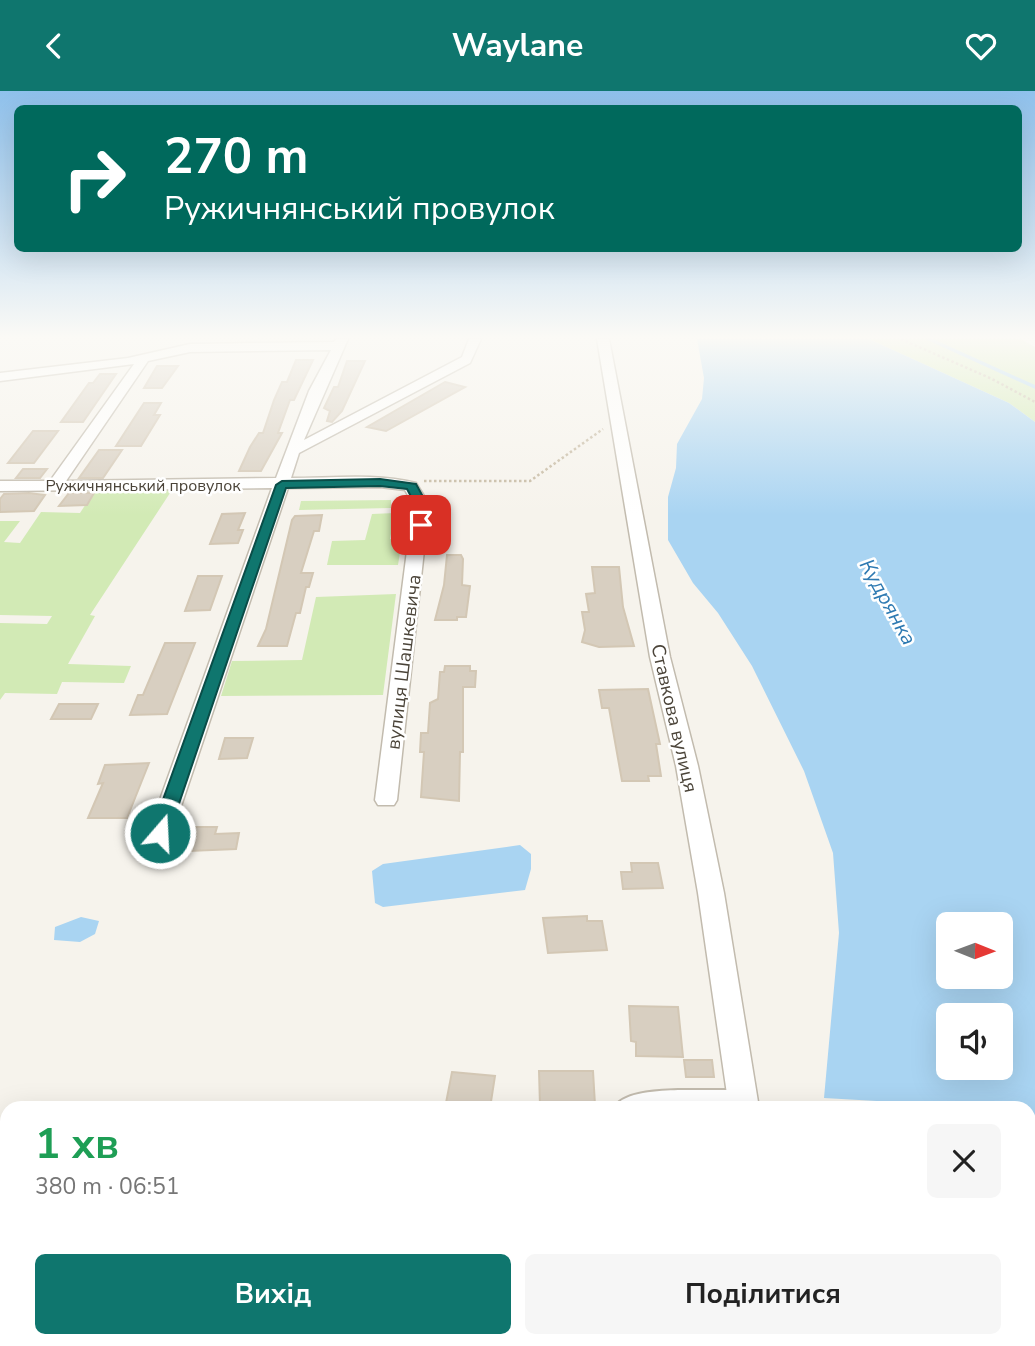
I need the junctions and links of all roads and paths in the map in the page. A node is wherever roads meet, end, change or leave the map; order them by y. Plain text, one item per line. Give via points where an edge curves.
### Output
1 (117, 398) edge
2 (314, 398) edge
3 (391, 398) edge
4 (613, 398) edge
5 (616, 416) junction
6 (301, 443) junction
7 (416, 484) junction
8 (55, 485) junction
9 (282, 485) junction
10 (0, 486) edge
11 (386, 800) dead end
12 (160, 833) dead end
13 (634, 1101) edge
14 (711, 1101) edge
15 (744, 1101) edge

1 - 8 street
2 - 6 street
3 - 6 street
4 - 5 street, Ставкова вулиця
5 - 7 path via 596,436 530,481
5 - 15 street, Ставкова вулиця via 660,657 711,893
6 - 9 street
7 - 9 street, Ружичнянський провулок
7 - 11 street, вулиця Шашкевича via 421,525
8 - 9 street, Ружичнянський провулок
8 - 10 street, Ружичнянський провулок
9 - 12 street
13 - 14 lane

